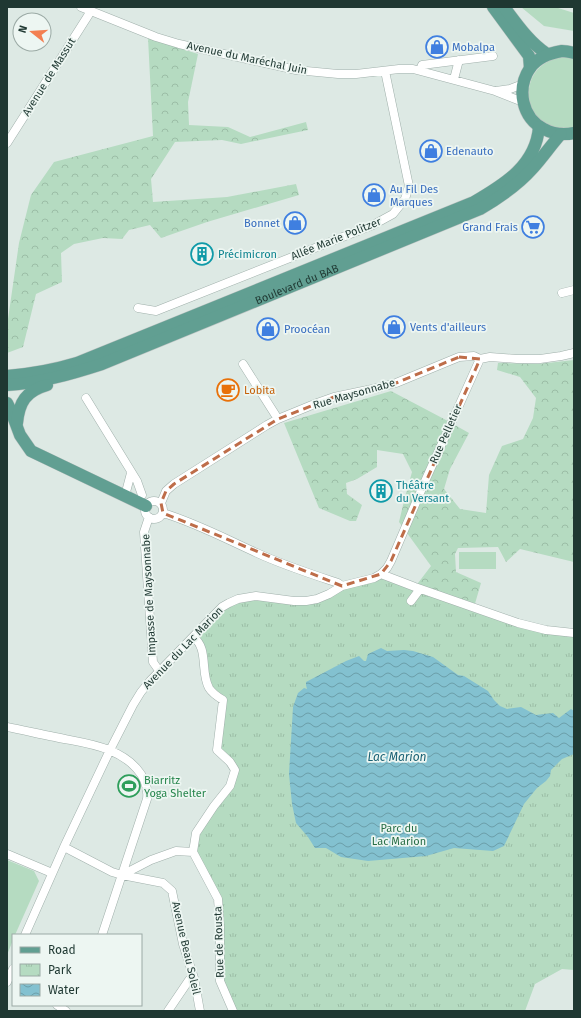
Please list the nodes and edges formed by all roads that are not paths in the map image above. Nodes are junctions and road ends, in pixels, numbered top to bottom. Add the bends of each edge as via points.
1 (81, 7) edge
2 (493, 7) edge
3 (504, 7) edge
4 (95, 10) edge
5 (574, 53) edge
6 (547, 54) junction
7 (493, 56) dead end
8 (459, 60) junction
9 (530, 68) junction
10 (420, 70) junction
11 (385, 71) junction
12 (454, 79) junction
13 (523, 84) junction
14 (495, 91) junction
15 (523, 102) junction
16 (539, 127) junction
17 (570, 134) edge
18 (7, 143) edge
19 (574, 290) edge
20 (562, 293) dead end
21 (138, 308) dead end
22 (574, 353) edge
23 (480, 359) junction
24 (102, 364) junction
25 (242, 364) dead end
26 (7, 376) edge
27 (7, 385) edge
28 (86, 398) dead end
29 (7, 403) edge
30 (278, 419) junction
31 (17, 424) junction
32 (131, 473) junction
33 (124, 494) junction
34 (149, 504) junction
35 (164, 513) junction
36 (381, 574) junction
37 (342, 586) junction
38 (420, 589) junction
39 (411, 601) dead end
40 (574, 632) edge
41 (194, 637) junction
42 (160, 672) junction
43 (7, 727) edge
44 (110, 750) junction
45 (64, 847) junction
46 (194, 852) junction
47 (7, 854) edge
48 (52, 873) junction
49 (122, 875) junction
50 (26, 934) edge
51 (102, 934) edge
52 (12, 972) edge
53 (194, 978) junction
54 (7, 982) edge
55 (168, 1011) edge
56 (200, 1011) edge
57 (233, 1011) edge

1 - 4 street, Avenue du Maréchal Juin
2 - 9 main road via 528,56
3 - 6 main road via 527,37
4 - 11 street, Avenue du Maréchal Juin via 179,44 296,70 338,74
4 - 18 street, Avenue de Massut
5 - 6 main road via 563,51
6 - 9 main road
7 - 8 street, Avenue du Maréchal Juin
8 - 10 street, Avenue du Maréchal Juin via 422,65
8 - 12 street
9 - 13 main road
10 - 11 street, Avenue du Maréchal Juin
10 - 12 street, Avenue du Maréchal Juin
11 - 21 street, Allée Marie Politzer via 409,186 405,199 393,214 373,225 156,311
12 - 14 street, Avenue du Maréchal Juin
13 - 14 street, Avenue du Maréchal Juin
13 - 15 main road
14 - 15 street, Avenue du Maréchal Juin
15 - 16 main road via 526,112
16 - 17 main road via 549,132
16 - 26 main road, Boulevard du BAB via 534,150 525,162 508,180 474,202 77,363 27,375
17 - 24 main road, Boulevard du BAB via 512,188 480,209
19 - 20 street
22 - 23 street, Rue Maysonnabe via 540,359
23 - 30 street, Rue Maysonnabe via 474,356 459,357 396,383 334,397
23 - 36 street, Rue Pelletier via 391,561
24 - 27 main road, Boulevard du BAB via 65,376
24 - 31 main road via 65,381 30,392 22,401
25 - 30 street
28 - 32 street
29 - 31 main road
30 - 34 street, Rue Maysonnabe via 174,484
31 - 33 main road via 20,435 31,451
32 - 33 street
32 - 34 street
33 - 34 main road
34 - 35 street via 164,507
34 - 35 street via 154,519
34 - 42 street, Impasse de Maysonnabe via 144,532 153,662
35 - 37 street via 193,523 258,554
36 - 37 street, Avenue du Lac Marion
36 - 38 street
37 - 41 street, Avenue du Lac Marion via 317,599 306,601 256,596 238,599 222,608
38 - 39 street
38 - 40 street via 518,623 546,630
41 - 42 street, Avenue du Lac Marion
41 - 46 street via 202,646 208,687 223,700 217,750 235,770 230,786 196,833
42 - 44 street, Avenue du Lac Marion via 141,692
43 - 44 street
44 - 45 street, Avenue du Lac Marion
44 - 49 street via 142,774 148,791
45 - 48 street, Avenue du Lac Marion
45 - 49 street, Avenue Beau Soleil
46 - 49 street via 176,851
46 - 57 street, Rue de Rousta via 218,899 220,981
47 - 48 street
48 - 50 street, Avenue du Lac Marion
49 - 51 street
49 - 53 street, Avenue Beau Soleil via 163,883 172,891 183,944
52 - 54 street
53 - 55 street via 189,980
53 - 56 street, Avenue Beau Soleil

